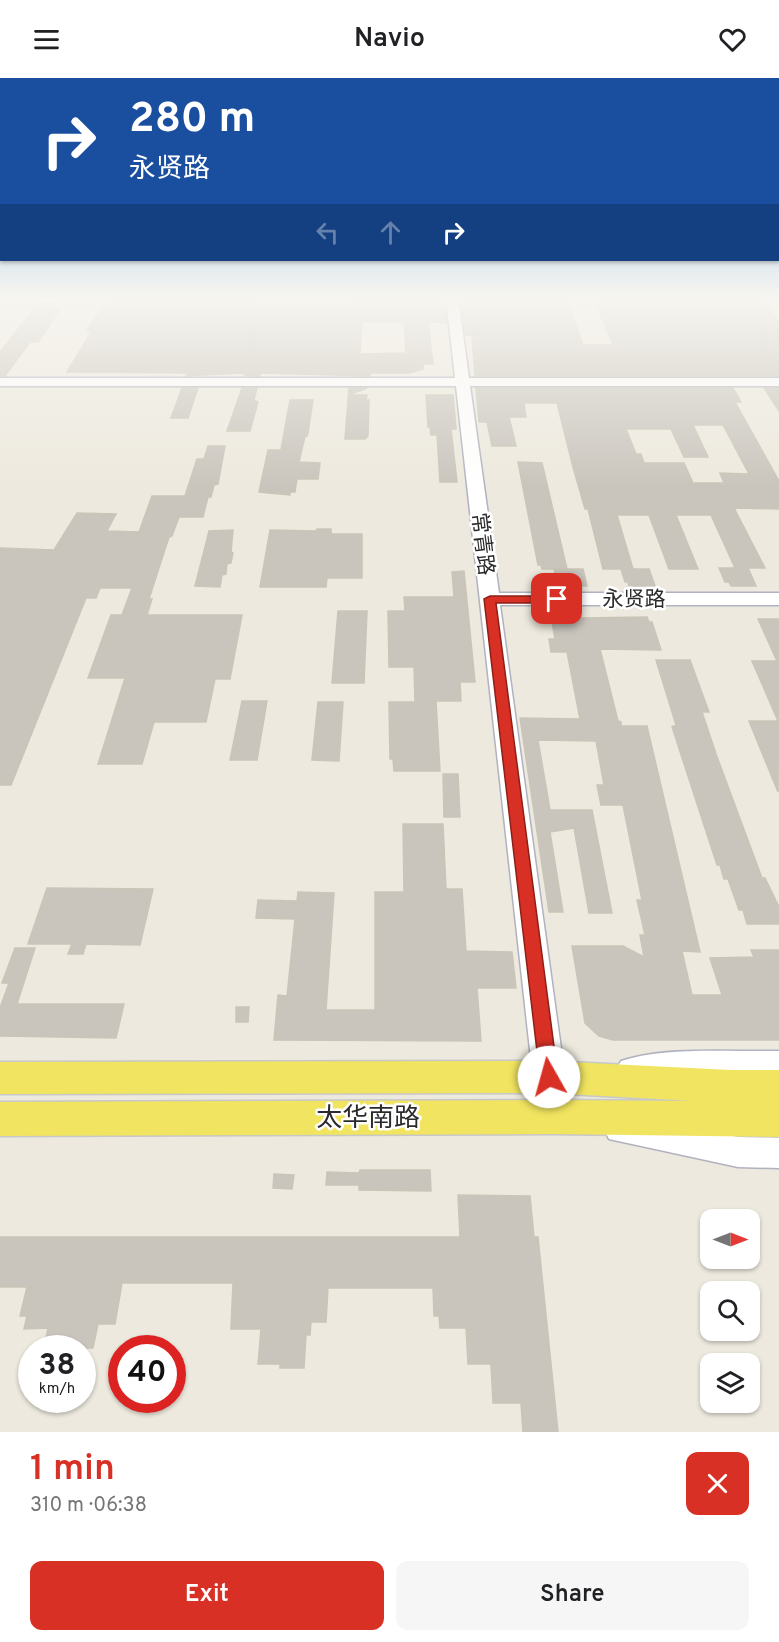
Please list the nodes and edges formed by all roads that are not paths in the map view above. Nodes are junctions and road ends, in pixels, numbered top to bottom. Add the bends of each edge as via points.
1 (460, 360) edge
2 (0, 382) edge
3 (779, 382) edge
4 (463, 385) junction
5 (0, 387) edge
6 (779, 388) edge
7 (490, 599) junction
8 (779, 599) edge
9 (779, 1064) edge
10 (0, 1078) edge
11 (779, 1087) edge
12 (551, 1097) junction
13 (733, 1103) junction
14 (0, 1119) edge
15 (779, 1120) edge
16 (779, 1153) edge

1 - 4 street, 常青路
2 - 4 street
3 - 4 street
4 - 5 street
4 - 6 street
4 - 7 street, 常青路
7 - 8 street, 永贤路
7 - 12 street, 常青路
9 - 12 street via 670,1066
10 - 12 main road, 太华南路
11 - 13 main road
12 - 13 main road, 太华南路
12 - 14 main road, 太华南路
12 - 16 street via 738,1152
13 - 15 main road

